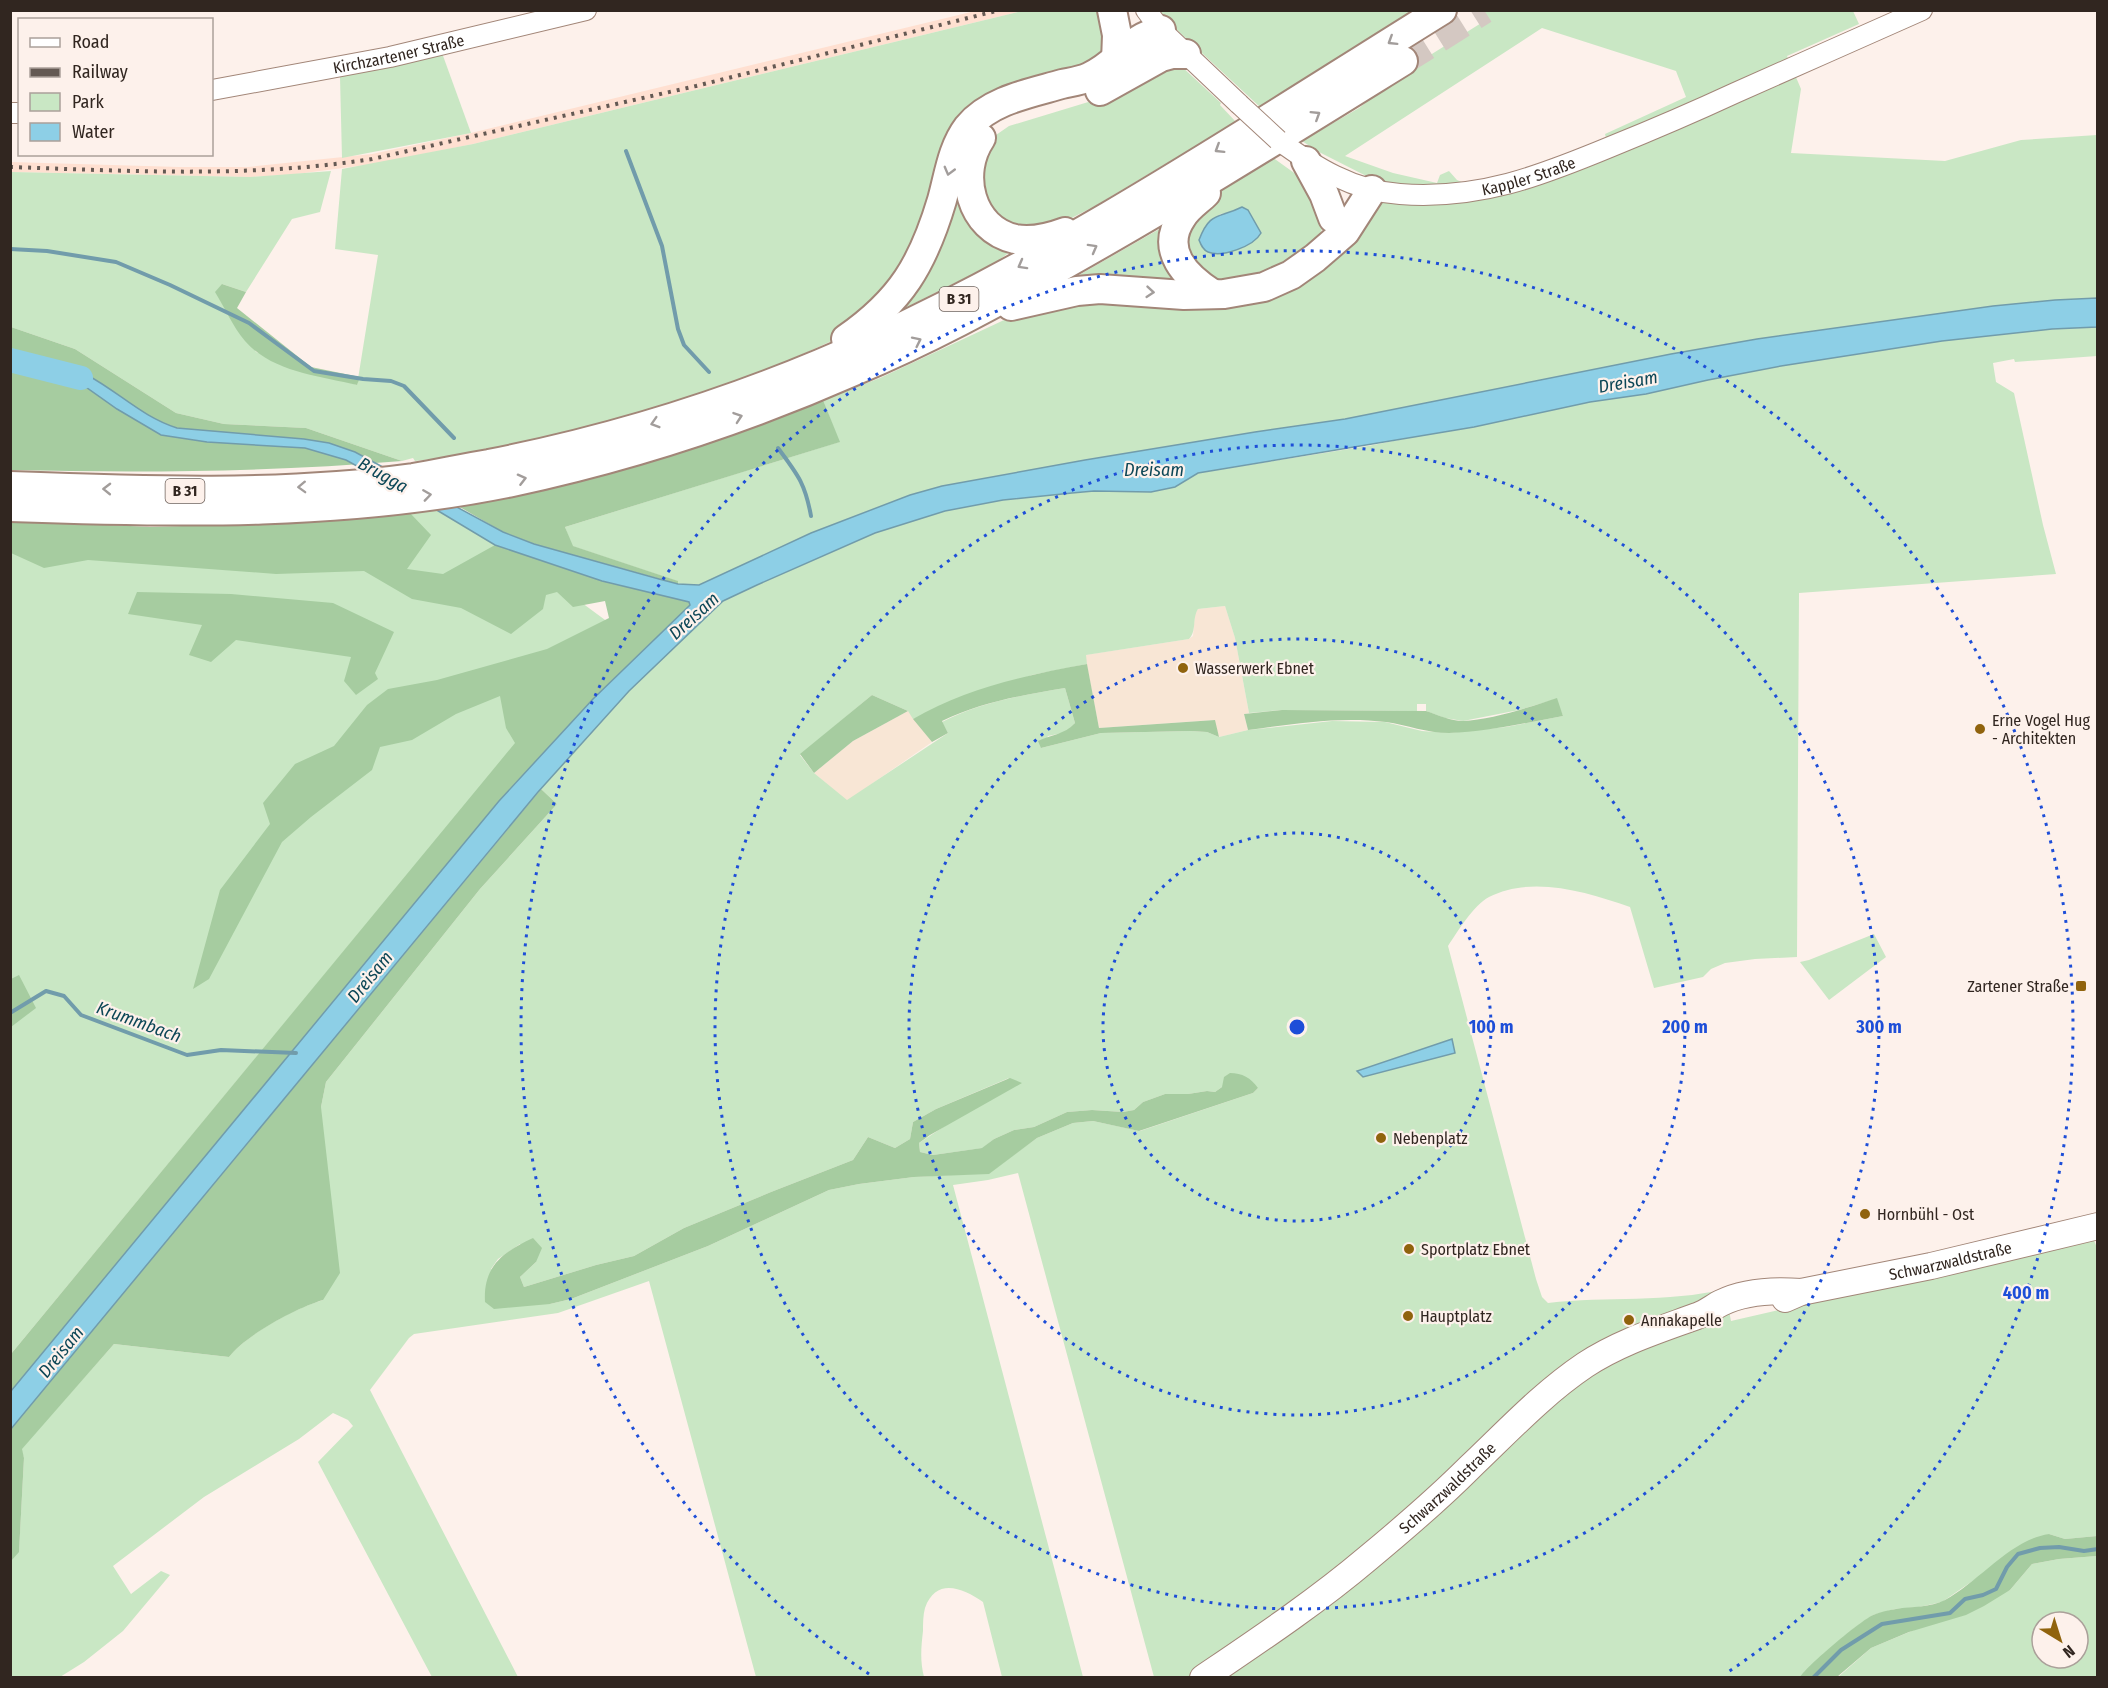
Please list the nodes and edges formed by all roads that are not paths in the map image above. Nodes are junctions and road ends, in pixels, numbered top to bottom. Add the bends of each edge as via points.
1 (586, 10) edge
2 (1112, 10) edge
3 (1125, 10) edge
4 (1442, 10) edge
5 (1922, 10) edge
6 (1153, 20) edge
7 (1186, 54) junction
8 (1403, 61) tunnel mouth
9 (1125, 66) junction
10 (213, 90) edge
11 (1248, 158) junction
12 (1306, 161) junction
13 (1364, 188) junction
14 (1109, 215) junction
15 (1333, 218) junction
16 (1322, 252) junction
17 (1213, 294) junction
18 (968, 317) junction
19 (803, 370) junction
20 (10, 486) edge
21 (10, 507) edge
22 (2097, 1226) edge
23 (1203, 1677) edge

1 - 10 street, Kirchzartener Straße via 390,57
2 - 9 highway
3 - 6 street, Kappler Straße
4 -> 14 highway, B 31
5 - 13 street, Kappler Straße via 1538,176 1480,191 1429,195
6 - 7 street, Kappler Straße
6 - 9 highway
7 - 9 highway
7 - 12 street, Kappler Straße, bridge
11 -> 8 highway, B 31
9 - 14 highway via 1110,87 1004,120 977,144 969,168 968,182 981,217 1003,235 1035,240
9 -> 19 highway via 999,104 976,118 956,148 930,238 903,287 870,322
11 - 17 highway, B 31 via 1188,209 1175,232 1174,250 1182,267 1195,283
18 -> 11 highway, B 31
12 - 13 street, Kappler Straße
12 - 15 highway
13 - 15 highway via 1345,196
13 - 16 highway via 1345,232
14 -> 19 highway, B 31 via 954,301
15 - 16 highway
16 - 17 highway via 1271,284 1250,291
18 -> 17 highway via 1077,291
21 -> 18 highway, B 31 via 196,512 302,508 390,501 512,482 631,452 743,415 858,370
19 -> 20 highway, B 31 via 631,430 543,453 438,473 317,487 197,491
22 - 23 main road, Schwarzwaldstraße via 1801,1292 1753,1294 1723,1302 1607,1353 1562,1382 1521,1417 1447,1490 1367,1559

